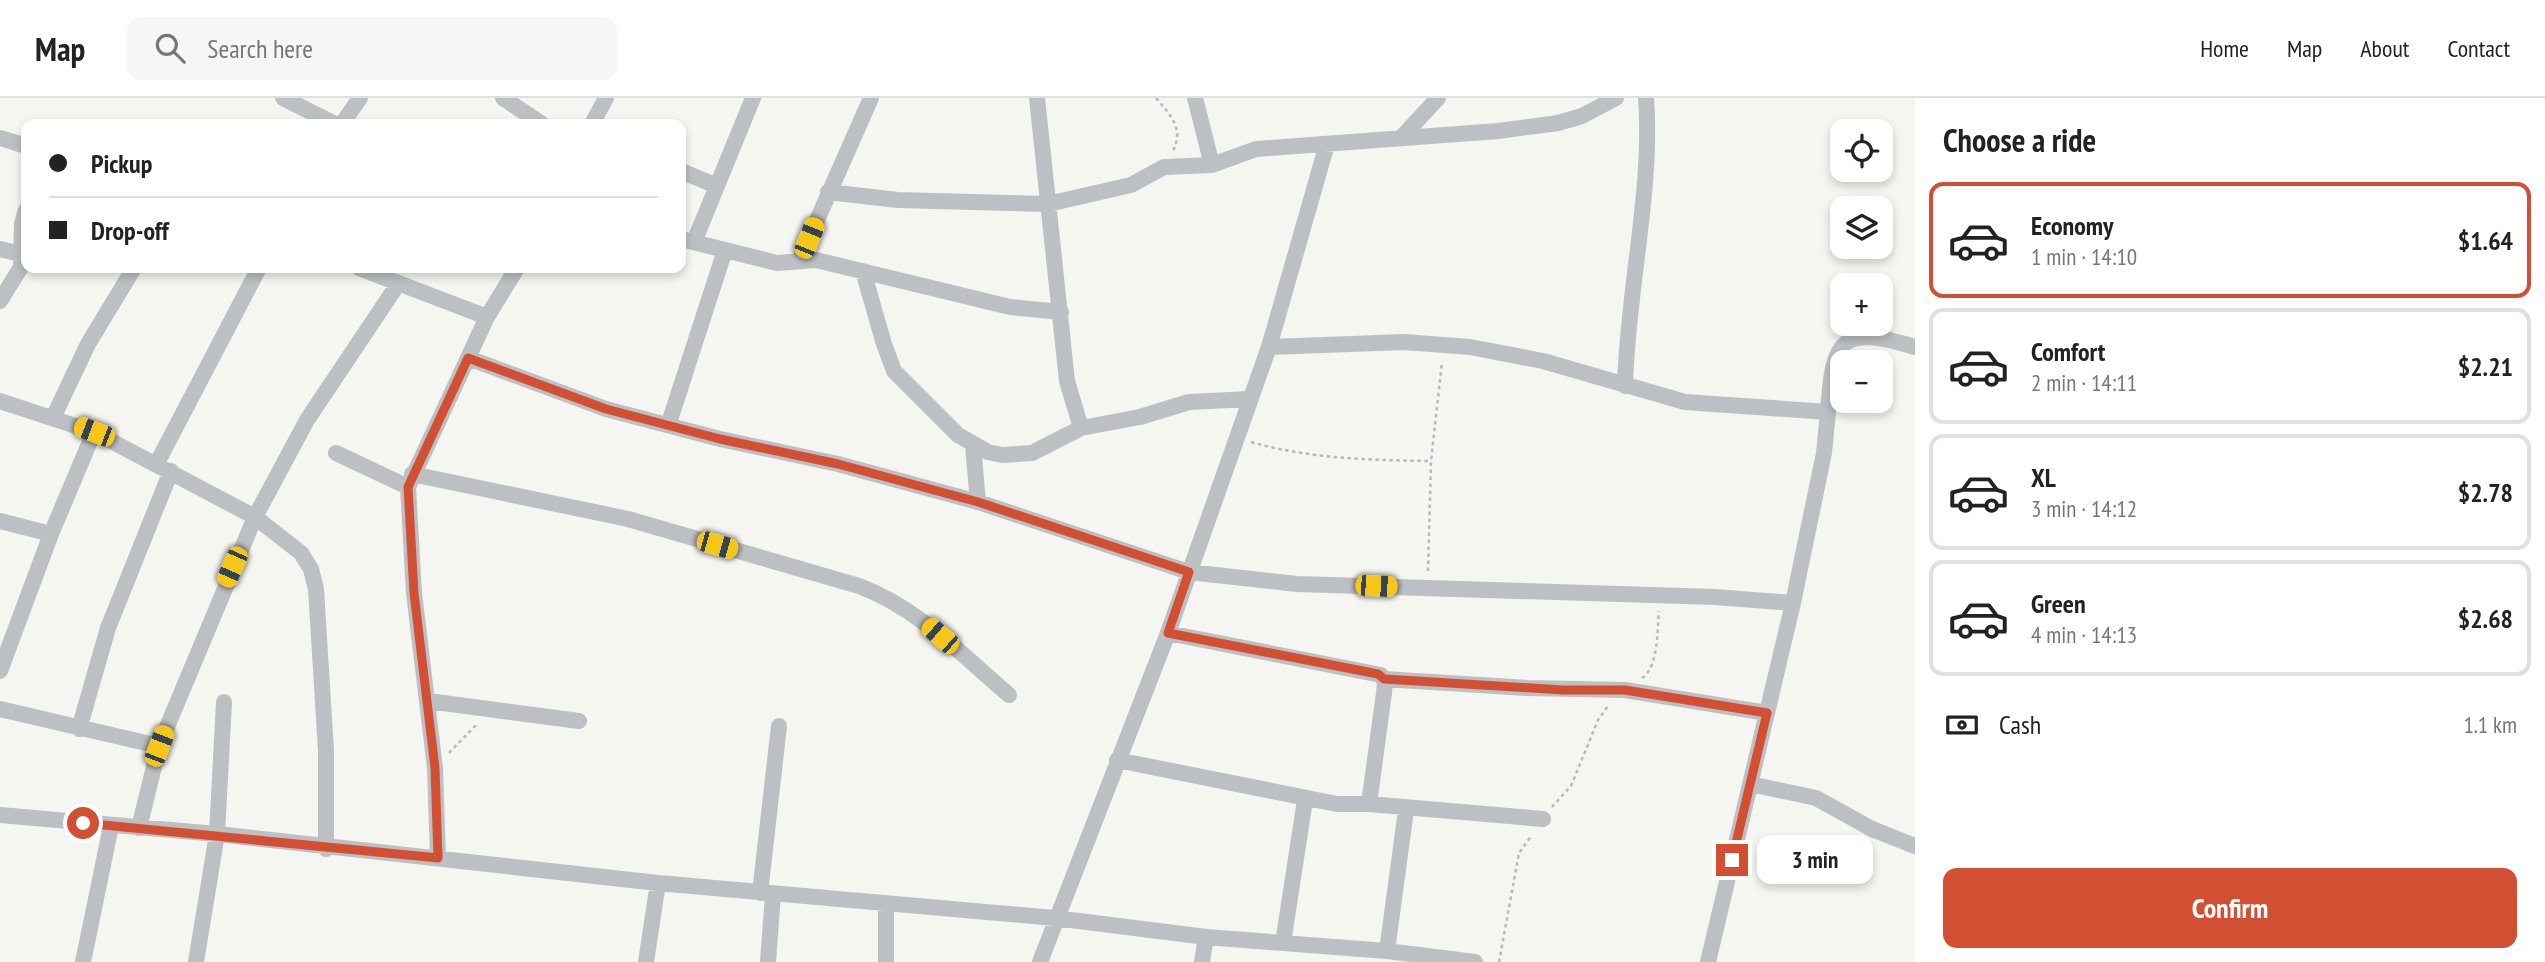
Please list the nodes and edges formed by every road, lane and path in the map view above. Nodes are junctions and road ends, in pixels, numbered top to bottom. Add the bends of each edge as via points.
1 (283, 98) edge
2 (360, 98) edge
3 (503, 98) edge
4 (606, 98) edge
5 (753, 98) edge
6 (871, 98) edge
7 (1037, 98) edge
8 (1156, 98) edge
9 (1195, 98) edge
10 (1438, 98) edge
11 (1616, 98) edge
12 (1646, 98) edge
13 (325, 119) edge
14 (345, 119) edge
15 (534, 119) edge
16 (595, 119) edge
17 (0, 138) edge
18 (1401, 138) junction
19 (21, 144) edge
20 (1327, 144) junction
21 (1212, 165) junction
22 (1164, 167) junction
23 (686, 173) edge
24 (718, 186) junction
25 (828, 192) junction
26 (1048, 204) junction
27 (687, 240) edge
28 (0, 249) edge
29 (725, 250) junction
30 (21, 254) edge
31 (799, 261) junction
32 (21, 264) edge
33 (863, 271) junction
34 (131, 273) edge
35 (257, 273) edge
36 (371, 273) edge
37 (514, 273) edge
38 (398, 284) junction
39 (0, 301) edge
40 (1061, 312) junction
41 (487, 317) junction
42 (1444, 344) junction
43 (1269, 347) junction
44 (1915, 347) edge
45 (468, 358) junction
46 (1625, 386) junction
47 (1250, 399) junction
48 (0, 401) edge
49 (1828, 412) junction
50 (53, 418) junction
51 (668, 423) junction
52 (1081, 428) junction
53 (94, 432) junction
54 (1236, 437) junction
55 (973, 446) junction
56 (336, 453) dead end
57 (1431, 461) junction
58 (164, 467) junction
59 (410, 481) junction
60 (978, 502) junction
61 (255, 517) junction
62 (0, 521) edge
63 (51, 534) junction
64 (1189, 572) junction
65 (1428, 588) junction
66 (1660, 596) junction
67 (1793, 603) junction
68 (6, 632) edge
69 (1168, 633) junction
70 (0, 671) edge
71 (1384, 679) junction
72 (1625, 690) junction
73 (1009, 695) dead end
74 (428, 701) junction
75 (224, 702) dead end
76 (492, 708) junction
77 (0, 709) edge
78 (1767, 713) junction
79 (579, 721) dead end
80 (779, 726) dead end
81 (79, 729) junction
82 (159, 746) junction
83 (1117, 760) junction
84 (435, 768) junction
85 (1750, 784) junction
86 (1305, 800) junction
87 (1369, 804) junction
88 (1406, 810) junction
89 (0, 815) edge
90 (1543, 819) junction
91 (111, 826) junction
92 (139, 828) junction
93 (217, 834) junction
94 (1915, 846) edge
95 (326, 849) junction
96 (438, 858) junction
97 (658, 883) junction
98 (767, 894) junction
99 (886, 905) junction
100 (1055, 918) junction
101 (1206, 937) junction
102 (1283, 943) junction
103 (1387, 951) junction
104 (83, 962) edge
105 (196, 962) edge
106 (646, 962) edge
107 (768, 962) edge
108 (886, 962) edge
109 (1040, 962) edge
110 (1202, 962) edge
111 (1475, 962) edge
112 (1499, 962) edge
113 (1708, 962) edge

1 - 13 street
2 - 14 street
3 - 15 street
4 - 16 street
5 - 24 street
6 - 25 street
7 - 26 street
8 - 22 path via 1178,129 1176,146
9 - 21 street
10 - 18 street
11 - 18 street via 1582,117 1558,123
12 - 46 street via 1646,165
17 - 19 street
18 - 20 street
20 - 21 street via 1256,149
20 - 43 street
21 - 22 street
22 - 26 street via 1130,185
23 - 24 street
24 - 27 street
25 - 26 street via 909,201
25 - 31 street
26 - 40 street
27 - 29 street
28 - 30 street
29 - 31 street via 777,263
29 - 51 street
31 - 33 street
32 - 39 street
33 - 40 street via 1010,307
33 - 55 street via 894,371
34 - 50 street via 88,344
35 - 58 street
36 - 38 street
37 - 41 street
38 - 41 street
38 - 61 street via 307,420
40 - 52 street via 1067,381
41 - 45 street
42 - 43 street
42 - 46 street via 1543,361
42 - 57 path
43 - 47 street
44 - 49 street via 1868,334 1853,337 1843,345 1830,383
45 - 51 street via 606,409
45 - 59 street
46 - 49 street via 1698,404
47 - 52 street via 1189,402
47 - 54 street
48 - 50 street
49 - 67 street via 1826,444
50 - 53 street
51 - 60 street
52 - 55 street via 1016,456
53 - 58 street
53 - 63 street
54 - 57 path via 1300,455
54 - 64 street
55 - 60 street
56 - 59 street
57 - 65 path
58 - 61 street
58 - 81 street via 108,628
59 - 73 street via 628,519 859,586 923,621
59 - 74 street via 414,593
60 - 64 street
61 - 82 street
61 - 95 street via 301,553 316,589 326,751
62 - 63 street
63 - 68 street
64 - 65 street via 1297,584
64 - 69 street
65 - 66 street
66 - 67 street
66 - 72 path via 1656,645 1648,673
67 - 78 street
68 - 70 street
69 - 71 street via 1378,674
69 - 83 street
71 - 72 street
71 - 87 street
72 - 78 street
72 - 90 path via 1598,720 1571,786
74 - 76 street
74 - 84 street
75 - 93 street
76 - 79 street
76 - 84 path
77 - 81 street
78 - 85 street
80 - 98 street
81 - 82 street
82 - 92 street
83 - 86 street
83 - 100 street
84 - 96 street
85 - 94 street via 1816,798
85 - 113 street
86 - 87 street
86 - 102 street
87 - 88 street
88 - 90 street
88 - 103 street
89 - 91 street
90 - 112 path via 1519,853
91 - 92 street
91 - 104 street
92 - 93 street
93 - 95 street
93 - 105 street
95 - 96 street
96 - 97 street
97 - 98 street
97 - 106 street
98 - 99 street
98 - 107 street
99 - 100 street
99 - 108 street
100 - 101 street
100 - 109 street
101 - 102 street
101 - 110 street
102 - 103 street
103 - 111 street

